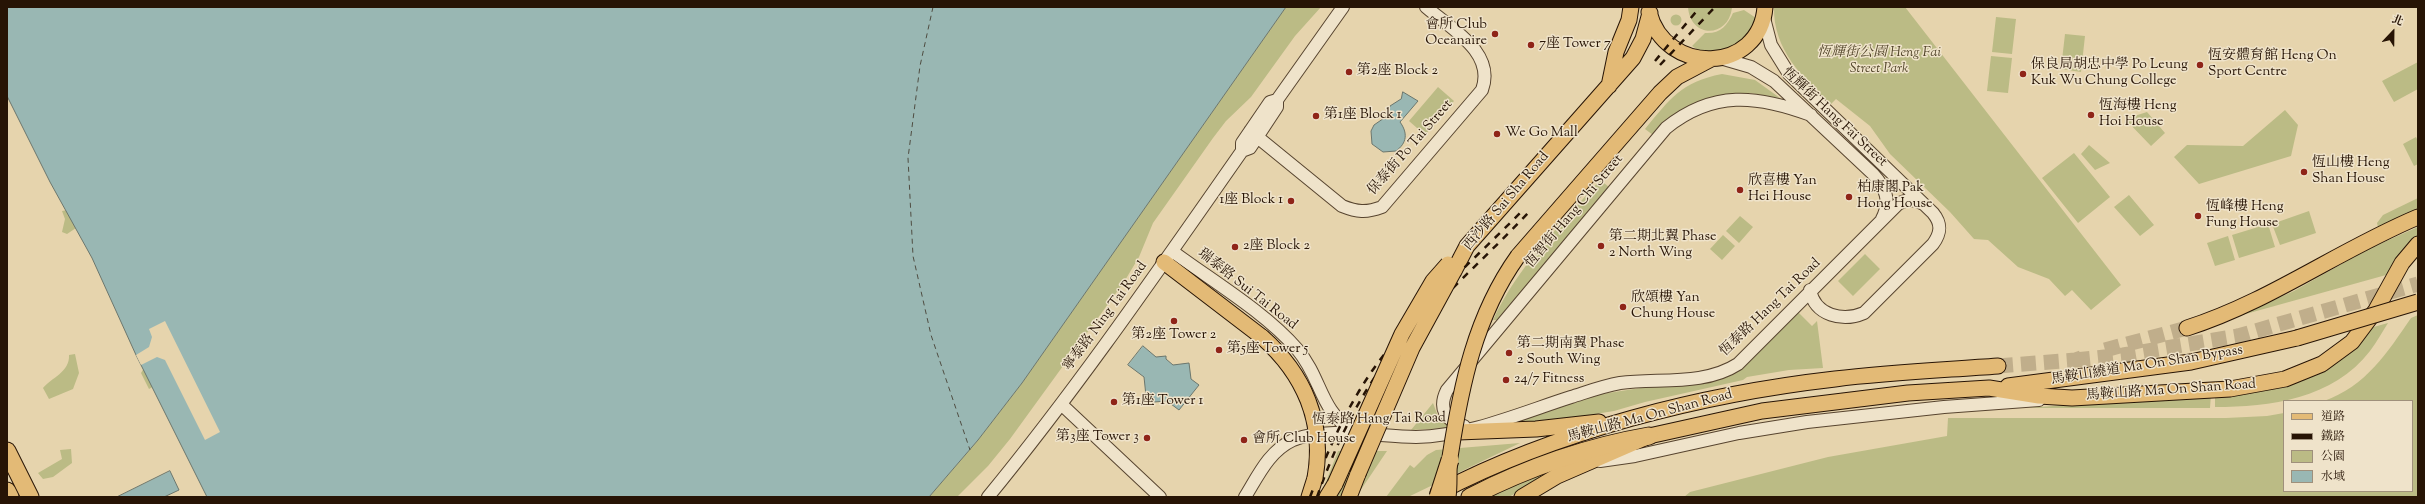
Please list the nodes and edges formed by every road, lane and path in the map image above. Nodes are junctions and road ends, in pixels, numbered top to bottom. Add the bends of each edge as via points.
1 (1343, 7) edge
2 (1426, 7) edge
3 (1631, 7) edge
4 (1649, 10) edge
5 (1765, 12) edge
6 (1715, 59) junction
7 (1608, 87) junction
8 (1811, 116) junction
9 (1254, 134) junction
10 (1925, 206) junction
11 (2418, 217) edge
12 (1881, 222) junction
13 (2418, 244) edge
14 (1168, 256) junction
15 (1451, 267) junction
16 (1810, 290) junction
17 (2418, 302) edge
18 (2187, 328) tunnel mouth
19 (1998, 366) tunnel mouth
20 (1989, 388) junction
21 (2053, 398) junction
22 (1061, 404) junction
23 (1637, 418) junction
24 (1473, 428) junction
25 (1458, 432) junction
26 (1354, 433) junction
27 (1649, 436) junction
28 (7, 451) edge
29 (1450, 460) junction
30 (1574, 469) junction
31 (7, 491) edge
32 (10, 497) edge
33 (30, 497) edge
34 (988, 497) edge
35 (1160, 497) edge
36 (1245, 497) edge
37 (1309, 497) edge
38 (1327, 497) edge
39 (1349, 497) edge
40 (1431, 497) edge
41 (1438, 497) edge
42 (1448, 497) edge
43 (1470, 497) edge
44 (1522, 497) edge

1 - 9 street, 寧泰路 Ning Tai Road via 1277,100 1277,107
2 - 9 street, 保泰街 Po Tai Street via 1475,49 1486,73 1485,82 1482,90 1382,207 1368,212 1342,206
3 - 7 main road
4 - 6 main road via 1659,34 1673,48 1691,57
4 - 7 main road, 西沙路 Sai Sha Road via 1646,30 1634,58
5 - 6 main road via 1758,31 1748,44 1738,51
5 - 10 street, 恆輝街 Hang Fai Street via 1771,46 1789,74
6 - 8 street, 恆輝街 Hang Fai Street via 1762,73
6 - 29 main road, bridge via 1677,78 1660,93 1518,256 1496,290 1474,340
7 - 15 main road, 西沙路 Sai Sha Road
8 - 12 street, 恆輝街 Hang Fai Street via 1880,181 1888,199
8 - 24 street, 恆智街 Hang Chi Street via 1763,100 1729,100 1694,110 1666,128 1447,390 1442,402 1446,416 1453,422
9 - 14 street, 寧泰路 Ning Tai Road via 1250,148 1242,151
10 - 12 street via 1913,200 1902,202
10 - 16 street, 恆輝街 Hang Fai Street via 1936,217 1940,229 1939,236 1898,282 1864,313 1849,318 1830,314 1814,302
11 - 18 main road via 2359,245 2247,305
12 - 16 street, 恆泰路 Hang Tai Road
13 - 21 main road, 馬鞍山路 Ma On Shan Road via 2402,263 2376,310 2352,342 2333,357 2309,370 2247,387
14 - 22 street, 寧泰路 Ning Tai Road
14 - 26 street, 瑞泰路 Sui Tai Road via 1268,322 1288,340 1312,372 1330,412
14 - 37 main road, bridge via 1262,337 1287,362 1299,380 1309,400 1317,432 1318,457
15 - 38 main road, bridge via 1433,281 1402,334
15 - 39 main road, bridge via 1406,359
16 - 24 street, 恆泰路 Hang Tai Road via 1738,364 1729,370 1691,379 1618,384
17 - 20 main road, 馬鞍山繞道 Ma On Shan Bypass, bridge via 2297,338 2191,362
19 - 23 main road, 馬鞍山路 Ma On Shan Road via 1888,373 1783,386 1724,396
20 - 21 main road, 馬鞍山路 Ma On Shan Road
20 - 27 main road, 馬鞍山路 Ma On Shan Road via 1908,393 1828,402 1736,416
21 - 30 street, 馬鞍山路 Ma On Shan Road via 1807,422 1739,433 1601,461
22 - 34 street, 寧泰路 Ning Tai Road
22 - 35 street
23 - 25 main road via 1536,429
23 - 40 main road, 馬鞍山路 Ma On Shan Road via 1508,460
24 - 25 street, 恆泰路 Hang Tai Road
25 - 26 street, 恆泰路 Hang Tai Road via 1416,437
26 - 36 street, 恆泰路 Hang Tai Road via 1305,436 1285,444 1271,455
27 - 30 main road, 馬鞍山路 Ma On Shan Road
27 - 43 highway, 馬鞍山路 Ma On Shan Road via 1596,446 1568,455
28 - 33 highway
29 - 41 highway, bridge
29 - 42 main road, bridge
30 - 44 main road, 馬鞍山路 Ma On Shan Road
31 - 32 highway

